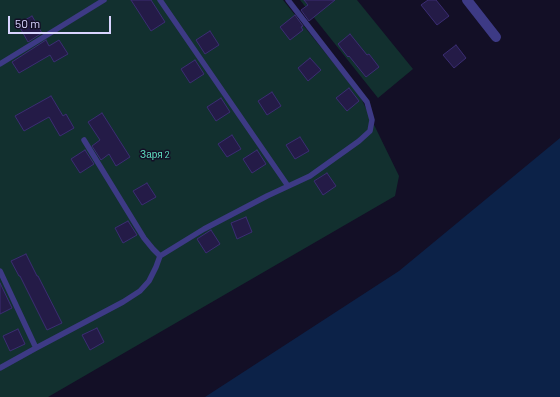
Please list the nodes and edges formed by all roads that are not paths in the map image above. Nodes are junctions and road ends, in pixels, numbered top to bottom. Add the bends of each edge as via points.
1 (104, 0) edge
2 (160, 0) edge
3 (288, 0) edge
4 (466, 0) edge
5 (496, 37) dead end
6 (0, 64) edge
7 (84, 140) dead end
8 (288, 186) junction
9 (160, 256) junction
10 (0, 271) edge
11 (36, 348) junction
12 (0, 368) edge

1 - 6 lane
2 - 8 lane
3 - 8 lane via 367,102 372,120 370,131 359,141 310,176
4 - 5 street
7 - 9 lane via 144,238
8 - 9 lane via 204,228
9 - 11 lane via 149,281 140,291
10 - 11 lane
11 - 12 lane

